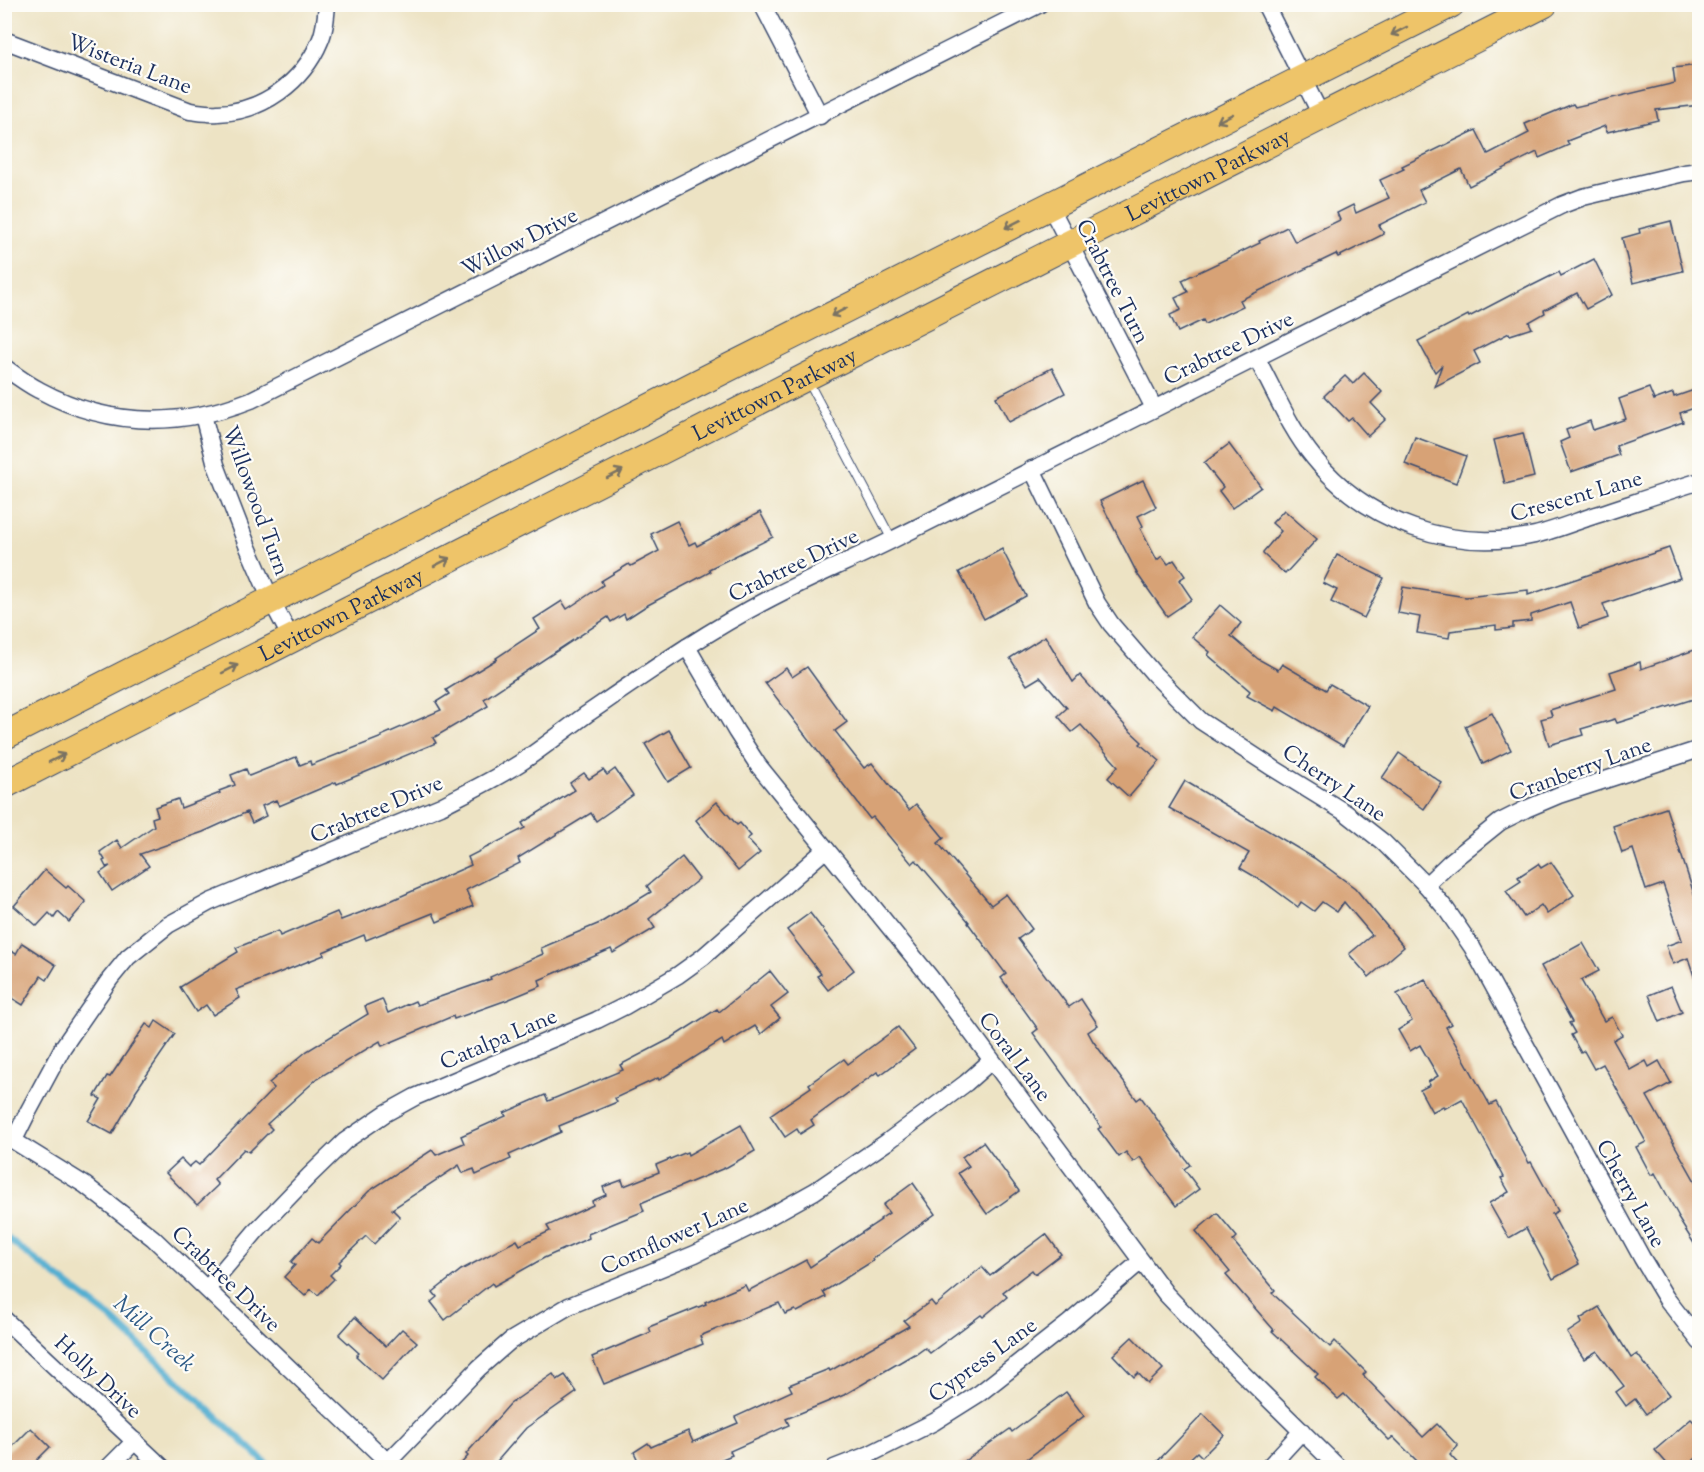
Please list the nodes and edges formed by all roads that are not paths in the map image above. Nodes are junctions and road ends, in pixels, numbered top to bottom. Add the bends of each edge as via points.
1 (327, 4) edge
2 (762, 4) edge
3 (1040, 4) edge
4 (1265, 4) edge
5 (1451, 4) edge
6 (1544, 4) edge
7 (4, 40) edge
8 (1303, 79) junction
9 (820, 116) junction
10 (1322, 117) junction
11 (1700, 171) edge
12 (1050, 206) junction
13 (1069, 244) junction
14 (1257, 359) junction
15 (4, 367) edge
16 (806, 377) junction
17 (1154, 408) junction
18 (203, 416) junction
19 (1032, 469) junction
20 (1700, 481) edge
21 (892, 540) junction
22 (271, 600) junction
23 (291, 638) junction
24 (687, 647) junction
25 (4, 736) edge
26 (1700, 749) edge
27 (4, 784) edge
28 (826, 849) junction
29 (1426, 885) junction
30 (992, 1061) junction
31 (9, 1138) edge
32 (1141, 1261) junction
33 (207, 1289) junction
34 (4, 1319) edge
35 (1700, 1342) edge
36 (1302, 1431) junction
37 (135, 1441) junction
38 (391, 1465) edge
39 (108, 1467) edge
40 (163, 1467) edge
41 (834, 1467) edge
42 (1268, 1467) edge
43 (1339, 1467) edge

1 - 7 street, Wisteria Lane via 320,42 296,78 260,104 234,112 190,111
2 - 9 street
3 - 9 street, Willow Drive
4 - 8 street
5 -> 8 main road, Levittown Parkway
6 - 10 main road, Levittown Parkway
8 - 10 street
8 -> 12 main road, Levittown Parkway
9 - 18 street, Willow Drive via 251,400
10 - 13 main road, Levittown Parkway
11 - 14 street, Crabtree Drive via 1562,205
12 - 13 street, Crabtree Turn
12 -> 22 main road, Levittown Parkway
13 - 16 main road, Levittown Parkway
13 - 17 street, Crabtree Turn
14 - 17 street, Crabtree Drive
14 - 20 street, Crescent Lane via 1296,432 1332,479 1367,506 1419,531 1462,540 1535,535
15 - 18 street, Willow Drive via 37,390 73,406 111,416 176,420
16 - 21 lane
23 -> 16 main road, Levittown Parkway
17 - 19 street, Crabtree Drive
18 - 22 street, Willowood Turn via 216,465
19 - 21 street, Crabtree Drive
19 - 29 street, Cherry Lane via 1097,603 1154,674 1201,721 1346,813 1383,842
21 - 24 street, Crabtree Drive via 771,598
22 - 23 street, Willowood Turn
22 - 25 main road, Levittown Parkway
27 -> 23 main road, Levittown Parkway
24 - 28 street, Coral Lane via 758,765
24 - 31 street, Crabtree Drive via 521,762 476,788 210,902 168,925 128,957 110,979 63,1047 28,1112
26 - 29 street, Cranberry Lane via 1559,795 1500,822
28 - 30 street, Coral Lane
28 - 33 street, Catalpa Lane via 678,975 597,1020 415,1097 345,1141 256,1231
29 - 35 street, Cherry Lane via 1472,947 1642,1257 1666,1298
30 - 32 street, Coral Lane
30 - 38 street, Cornflower Lane via 887,1142 815,1191 695,1254 563,1309 510,1341 478,1368
31 - 33 street, Crabtree Drive via 85,1185 127,1217
32 - 36 street, Coral Lane via 1215,1345
32 - 41 street, Cypress Lane via 980,1393 934,1422
33 - 38 street, Crabtree Drive
34 - 37 street, Holly Drive
36 - 42 street
36 - 43 street, Coral Lane
37 - 39 street
37 - 40 street, Holly Drive

